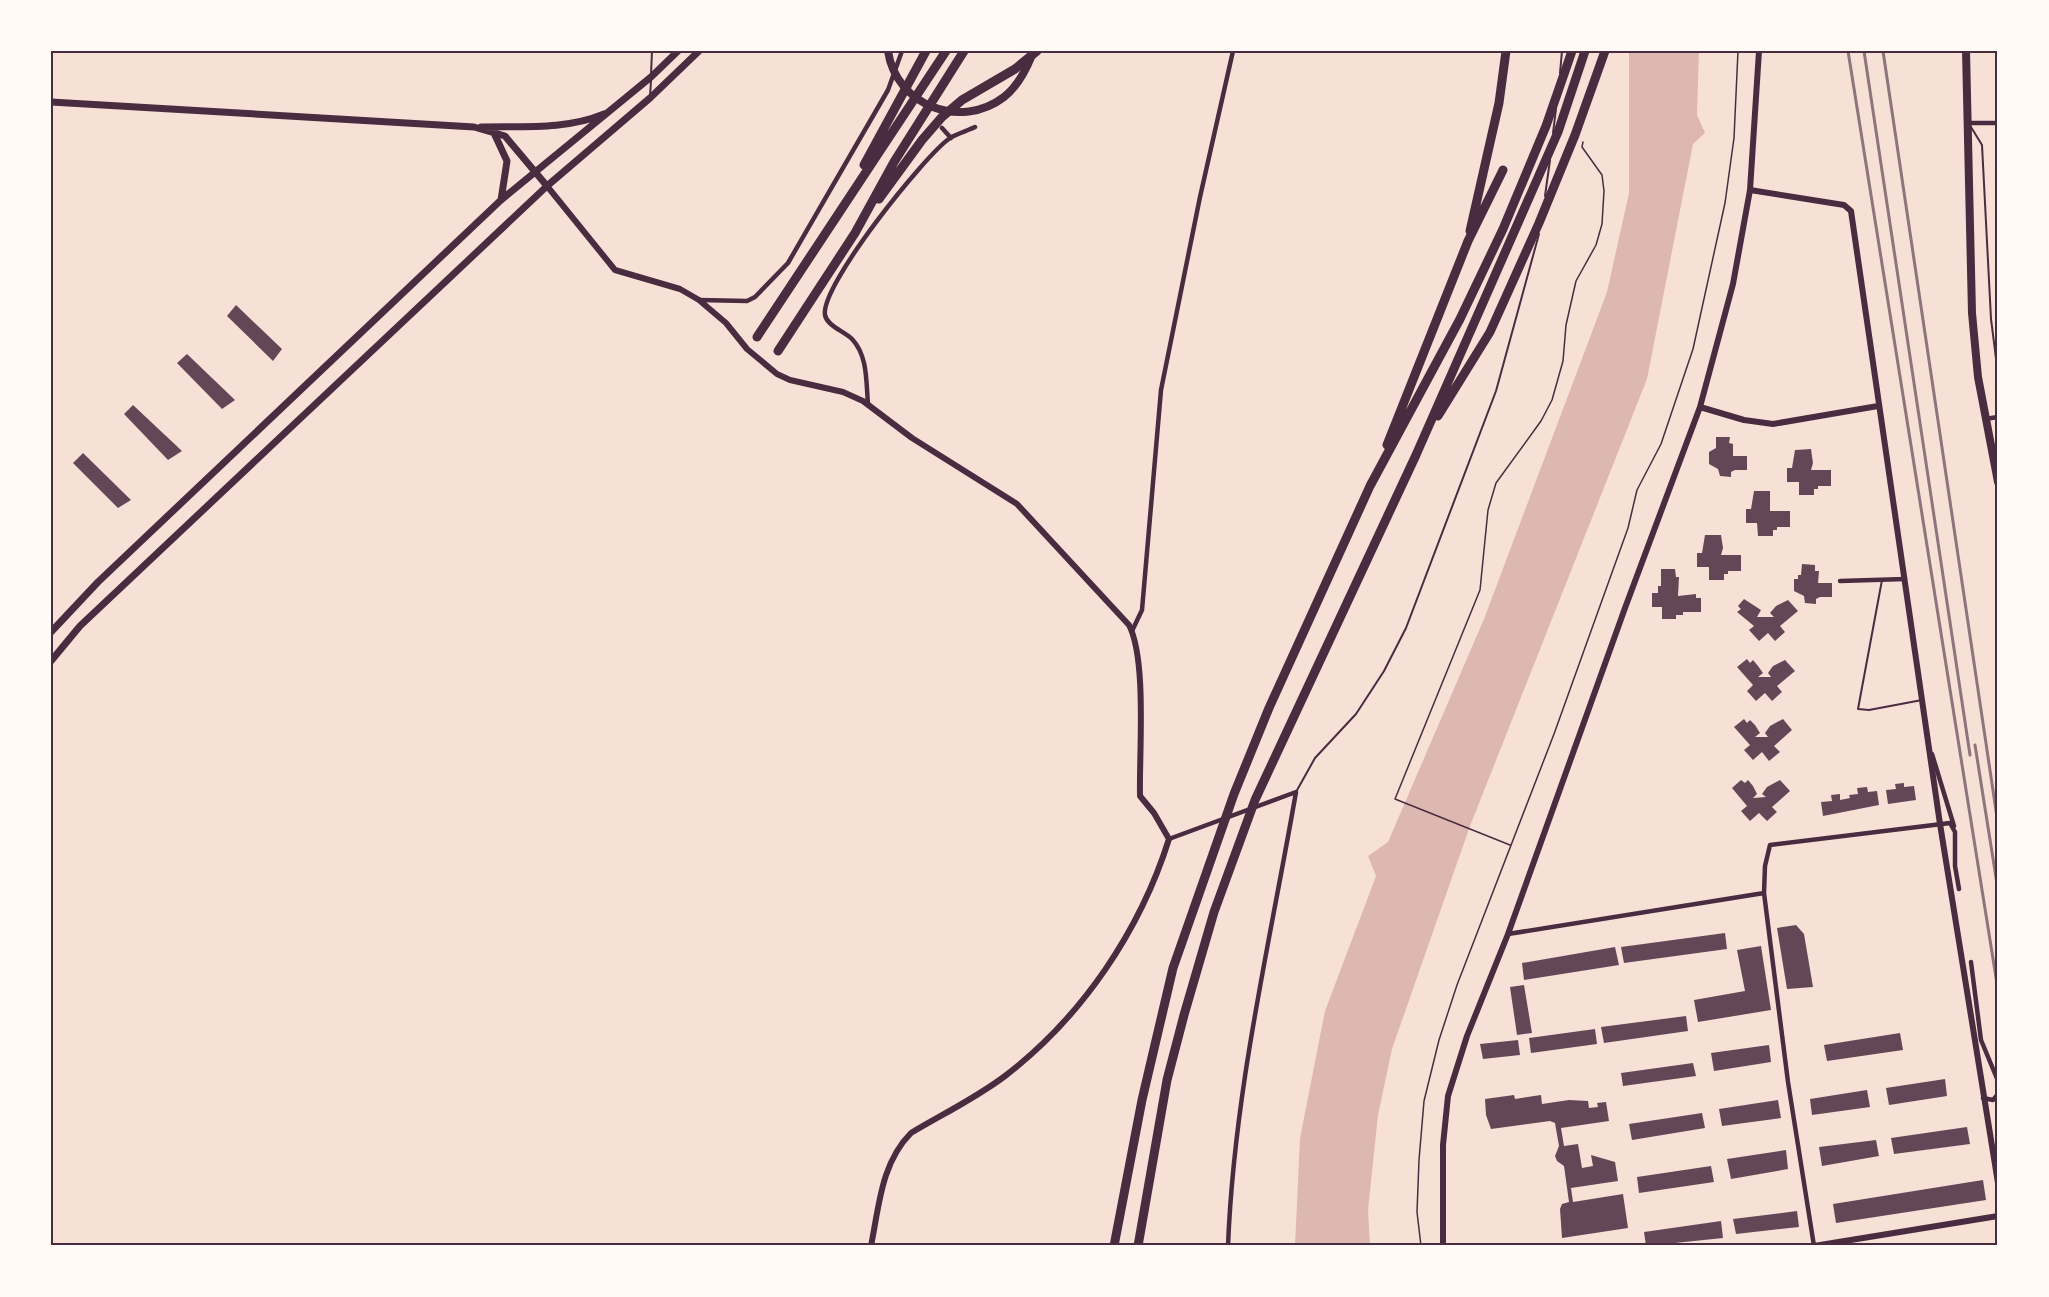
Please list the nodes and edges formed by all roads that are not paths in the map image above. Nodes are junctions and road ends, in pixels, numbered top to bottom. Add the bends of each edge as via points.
1 (652, 51) edge
2 (678, 51) edge
3 (699, 51) edge
4 (888, 51) edge
5 (902, 51) edge
6 (926, 51) edge
7 (946, 51) edge
8 (963, 51) edge
9 (1035, 51) edge
10 (1233, 51) edge
11 (1506, 51) edge
12 (1562, 51) edge
13 (1572, 51) edge
14 (1585, 51) edge
15 (1605, 51) edge
16 (1759, 51) edge
17 (1966, 51) edge
18 (651, 77) junction
19 (888, 90) junction
20 (894, 96) dead end
21 (650, 98) junction
22 (51, 102) edge
23 (611, 110) junction
24 (1967, 123) junction
25 (1998, 123) edge
26 (474, 127) junction
27 (975, 127) dead end
28 (942, 128) dead end
29 (494, 132) junction
30 (951, 138) junction
31 (1503, 170) dead end
32 (535, 172) junction
33 (547, 186) junction
34 (1750, 190) junction
35 (501, 200) junction
36 (836, 219) junction
37 (855, 233) junction
38 (1468, 241) junction
39 (699, 300) junction
40 (757, 337) dead end
41 (778, 351) dead end
42 (1998, 374) edge
43 (868, 404) junction
44 (1878, 406) junction
45 (1700, 407) junction
46 (1998, 417) edge
47 (1985, 419) junction
48 (1416, 455) junction
49 (1998, 482) edge
50 (1370, 486) junction
51 (1905, 579) junction
52 (1882, 580) junction
53 (1840, 581) dead end
54 (1132, 631) junction
55 (51, 632) edge
56 (51, 661) edge
57 (1922, 700) junction
58 (1929, 743) junction
59 (1296, 792) junction
60 (1940, 824) junction
61 (1954, 826) junction
62 (1169, 839) junction
63 (1959, 889) dead end
64 (1764, 893) junction
65 (1508, 934) junction
66 (1971, 962) dead end
67 (1998, 1083) edge
68 (1998, 1094) edge
69 (1983, 1098) junction
70 (1998, 1181) edge
71 (1998, 1216) edge
72 (871, 1246) edge
73 (1114, 1246) edge
74 (1138, 1246) edge
75 (1228, 1246) edge
76 (1443, 1246) edge
77 (1814, 1246) edge

1 - 18 lane
2 - 18 main road
3 - 21 main road
4 - 9 main road via 898,81 908,92 931,108 958,113 988,107 1006,95
5 - 19 street
6 - 36 highway
7 - 36 highway
8 - 37 highway
9 - 37 highway via 1015,69 962,100 942,117
10 - 54 street via 1161,390 1142,610
11 - 38 highway via 1499,103
12 - 59 lane via 1543,215 1496,391 1402,637 1356,714 1315,758
13 - 50 highway via 1503,229 1460,319
14 - 48 highway via 1558,132
15 - 48 highway via 1544,212 1490,332
16 - 34 street
17 - 24 main road
18 - 21 lane
18 - 23 main road
19 - 20 street
19 - 39 street via 788,263 747,301
21 - 33 main road
22 - 26 main road
23 - 26 main road via 586,122
23 - 32 main road
24 - 25 street
24 - 42 lane via 1982,145 1991,319
24 - 47 main road via 1972,313
26 - 29 main road
27 - 30 street
28 - 30 street
29 - 32 main road via 505,136
29 - 35 main road via 507,161
30 - 43 street via 924,162 866,232 824,313 827,321 852,339 863,358
31 - 38 highway
32 - 33 main road
32 - 35 main road
33 - 39 street via 615,270 680,289
33 - 56 main road via 80,626
34 - 44 street via 1844,205 1851,211
34 - 45 street via 1732,284
35 - 55 main road via 98,582
36 - 40 highway
37 - 41 highway
38 - 50 highway
39 - 43 street via 777,374 843,392
43 - 54 street via 912,438 1017,504
44 - 45 street via 1773,424
44 - 51 street
45 - 65 street
46 - 47 street
47 - 49 main road
48 - 74 highway via 1255,800 1215,912 1167,1080
50 - 73 highway via 1269,708 1234,794 1173,968
51 - 52 street
51 - 57 street
52 - 53 street
52 - 57 lane via 1858,709
54 - 62 street via 1139,660 1140,796
57 - 58 street
58 - 60 street
58 - 61 street
59 - 62 street
59 - 75 street via 1255,1011 1239,1123
60 - 61 street
60 - 64 street via 1770,845
60 - 69 street
61 - 63 street via 1954,866
62 - 72 street via 1137,922 1107,968 1057,1029 1004,1077 910,1133 898,1145 888,1164
64 - 65 street
64 - 77 street
65 - 76 street via 1467,1036 1448,1096 1443,1145
66 - 67 street via 1981,1040
67 - 68 street
68 - 69 street via 1988,1101
68 - 70 street
69 - 70 street
71 - 77 street

